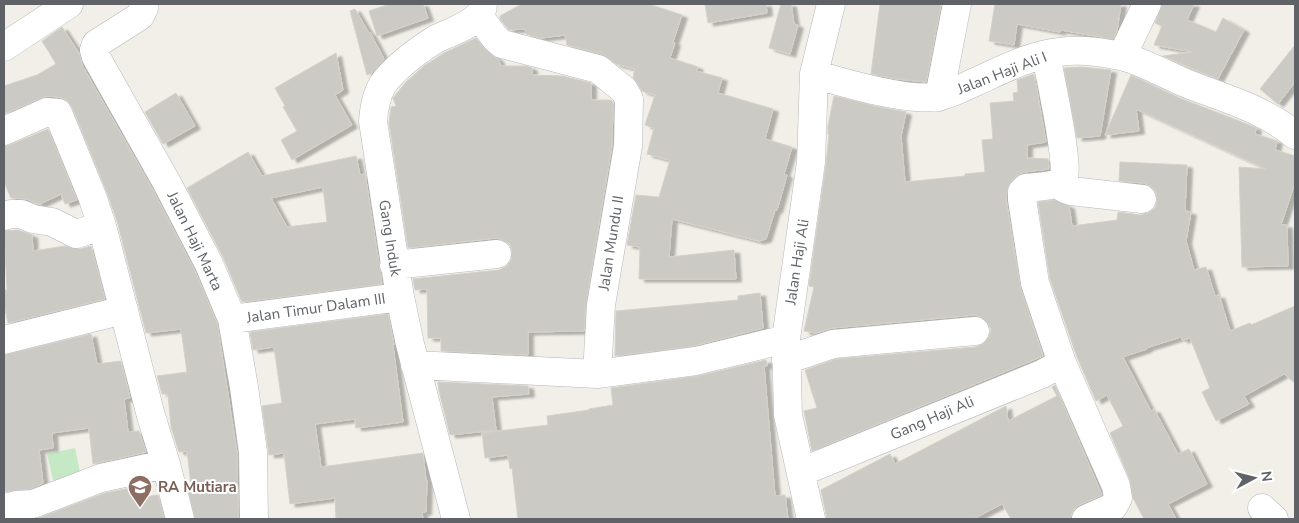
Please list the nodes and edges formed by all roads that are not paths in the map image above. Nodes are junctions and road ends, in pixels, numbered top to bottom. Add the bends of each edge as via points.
1 (69, 4) edge
2 (143, 4) edge
3 (831, 4) edge
4 (957, 4) edge
5 (1147, 4) edge
6 (481, 10) edge
7 (4, 47) edge
8 (1046, 55) junction
9 (1122, 56) junction
10 (814, 74) junction
11 (939, 96) junction
12 (4, 130) edge
13 (1295, 135) edge
14 (1064, 180) junction
15 (1142, 199) dead end
16 (4, 216) edge
17 (102, 226) junction
18 (497, 254) dead end
19 (394, 265) junction
20 (400, 297) junction
21 (124, 310) junction
22 (232, 319) junction
23 (975, 331) dead end
24 (4, 340) edge
25 (786, 349) junction
26 (1062, 363) junction
27 (415, 365) junction
28 (597, 374) junction
29 (166, 464) junction
30 (801, 472) junction
31 (4, 508) edge
32 (180, 519) edge
33 (254, 519) edge
34 (456, 519) edge
35 (811, 519) edge
36 (1086, 519) edge

1 - 7 street
2 - 22 street, Jalan Haji Marta via 140,16 96,44 94,50 209,264
3 - 10 street, Jalan Haji Ali
4 - 11 street
5 - 9 street
6 - 19 street, Gang Induk via 468,24 404,61 383,85 375,103 375,144
6 - 28 street, Jalan Mundu II via 495,38 502,44 598,69 624,90 629,100 628,146 601,305
8 - 9 street, Jalan Haji Ali I via 1061,51
8 - 11 street, Jalan Haji Ali I
8 - 14 street via 1064,154
9 - 13 street, Jalan Haji Ali I via 1256,110 1281,123
10 - 11 street, Jalan Haji Ali I via 898,95
10 - 25 street, Jalan Haji Ali via 812,162
12 - 17 street via 47,112 58,113
14 - 15 street via 1065,189 1071,192
14 - 26 street via 1058,184 1026,188 1022,192 1035,283
16 - 17 street via 21,214 52,222 76,234
17 - 21 street
18 - 19 street
19 - 20 street, Gang Induk
20 - 22 street, Jalan Timur Dalam III
20 - 27 street, Gang Induk
21 - 24 street
21 - 29 street
22 - 33 street, Jalan Haji Marta via 254,461
23 - 25 street
25 - 28 street
25 - 30 street, Jalan Haji Ali via 788,415
26 - 30 street, Gang Haji Ali
26 - 36 street via 1118,494 1113,507
27 - 28 street
27 - 34 street, Gang Induk
29 - 31 street via 101,478 33,504
29 - 32 street
30 - 35 street, Jalan Haji Ali

